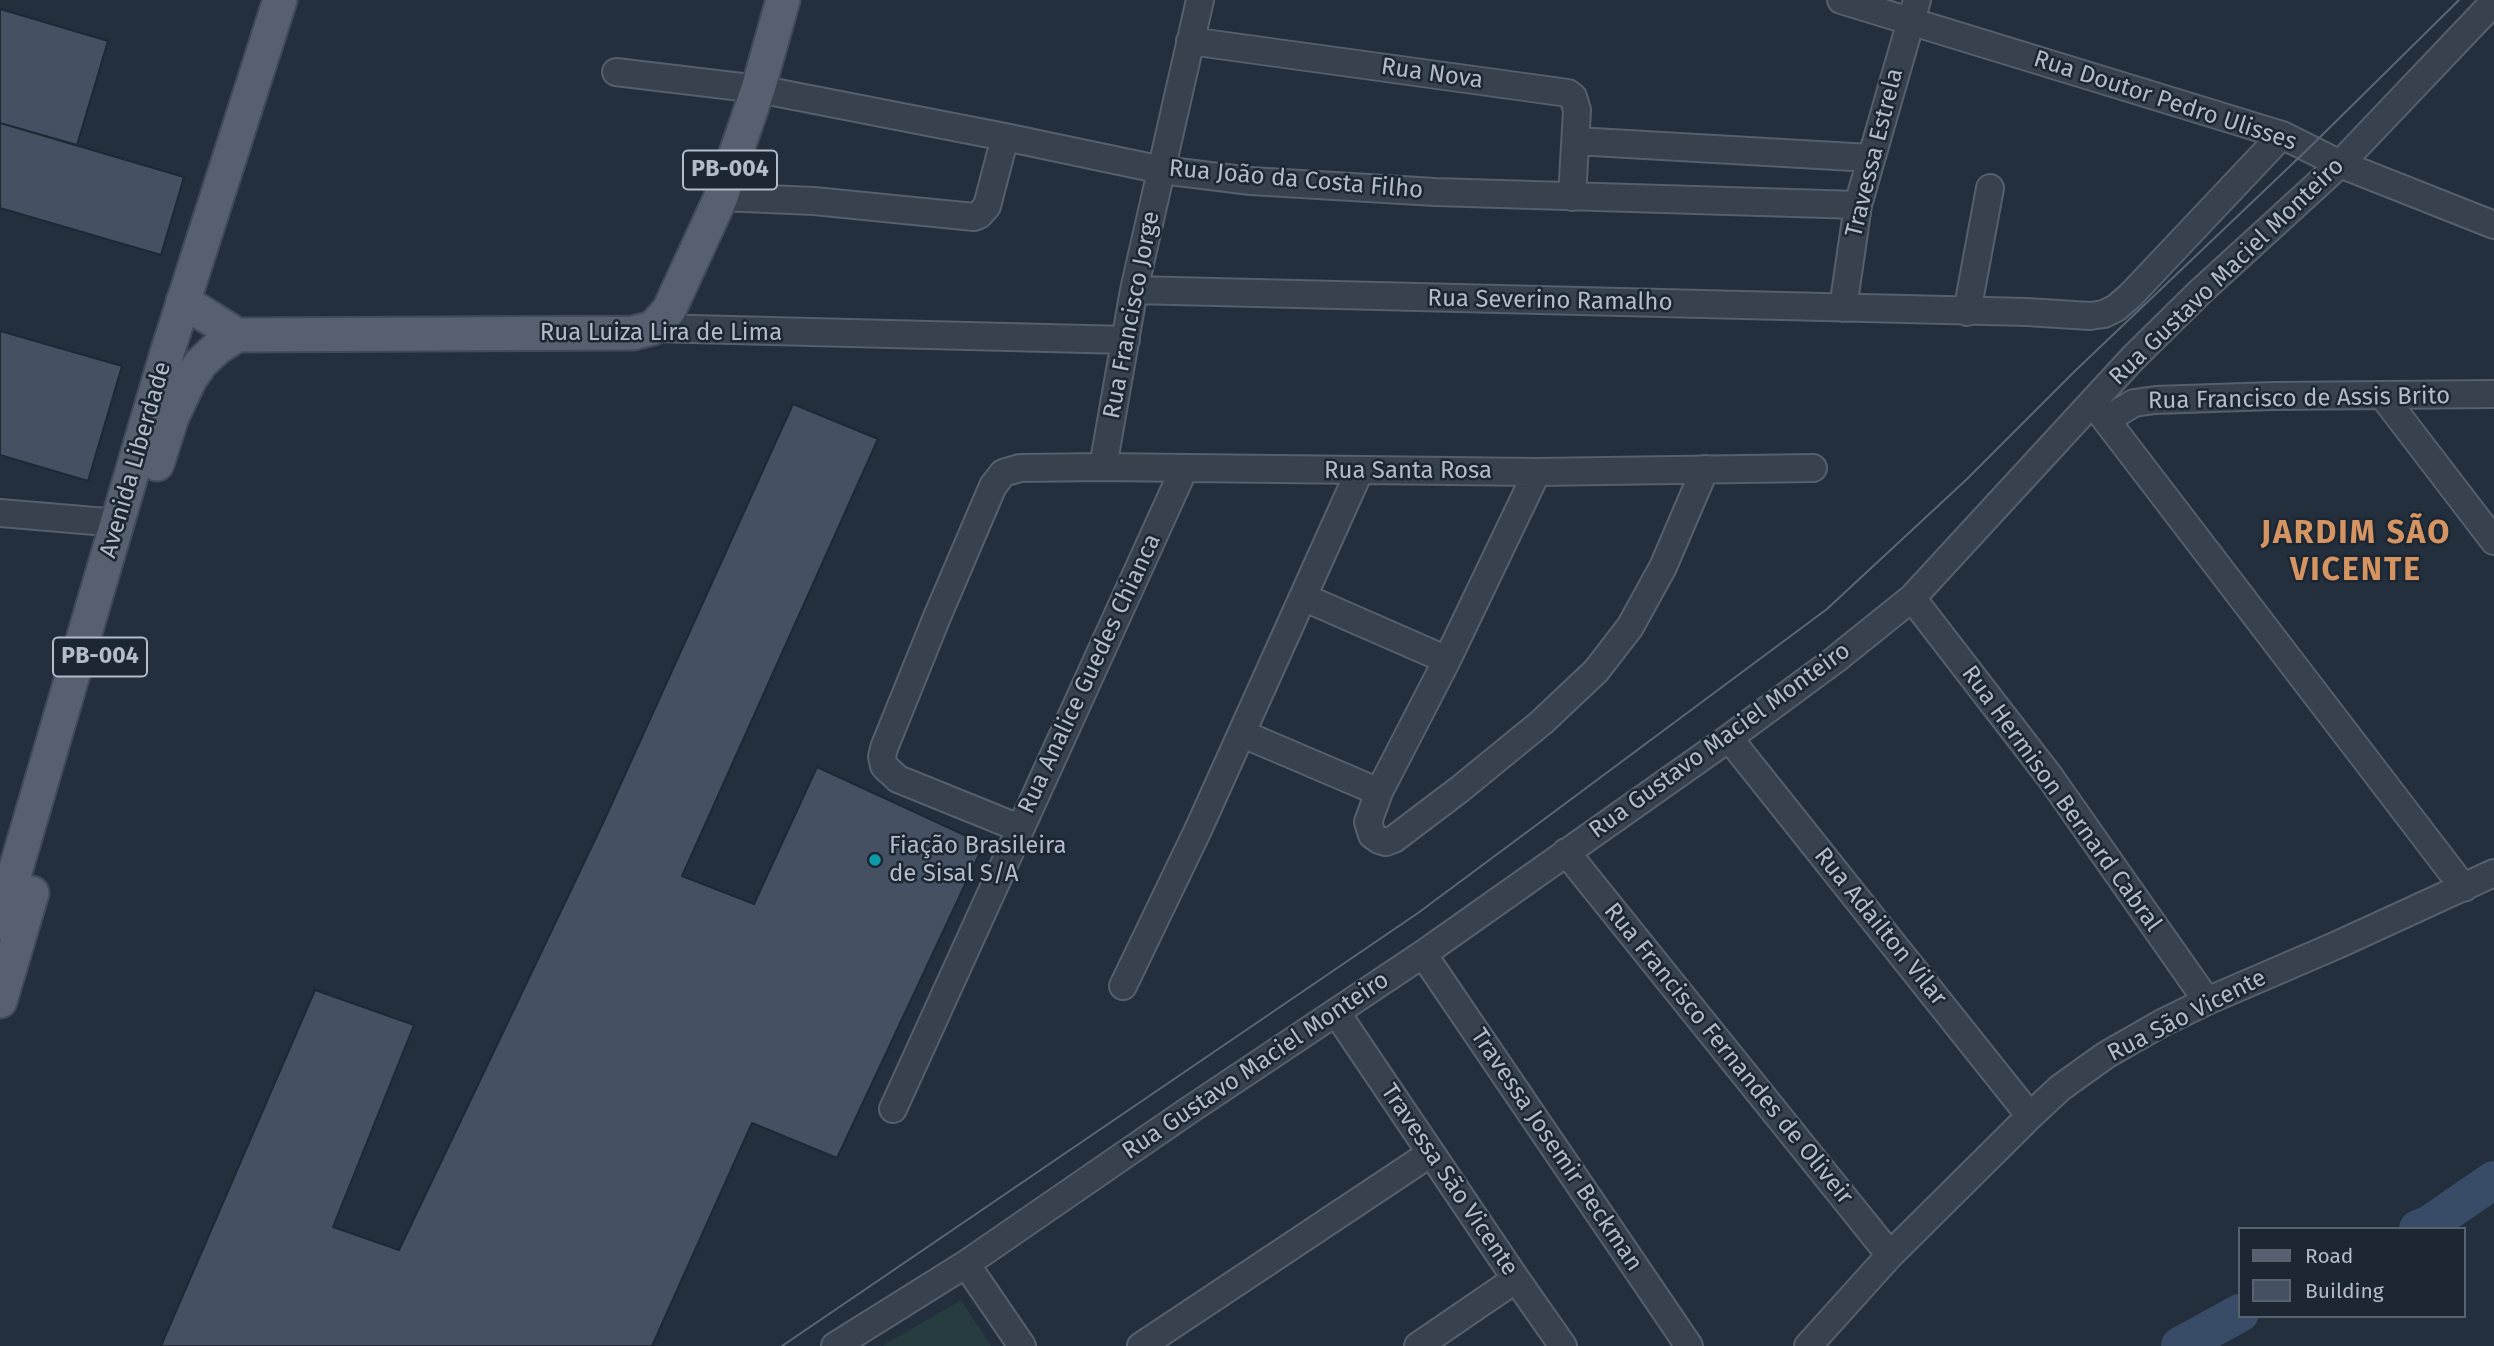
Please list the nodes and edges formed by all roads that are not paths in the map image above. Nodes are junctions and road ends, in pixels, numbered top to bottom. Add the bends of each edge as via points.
1 (280, 0) edge
2 (783, 0) edge
3 (1200, 0) edge
4 (1841, 0) edge
5 (1913, 11) edge
6 (2489, 13) edge
7 (1190, 41) junction
8 (616, 72) dead end
9 (758, 89) junction
10 (2282, 135) junction
11 (1005, 136) junction
12 (1577, 141) junction
13 (1870, 158) junction
14 (2340, 164) junction
15 (1161, 170) junction
16 (1990, 188) dead end
17 (721, 197) junction
18 (1572, 197) junction
19 (1858, 205) junction
20 (2494, 225) edge
21 (1134, 290) junction
22 (183, 301) junction
23 (1843, 308) junction
24 (1967, 312) junction
25 (653, 328) junction
26 (237, 335) junction
27 (1126, 340) junction
28 (2494, 394) edge
29 (2383, 396) junction
30 (2101, 412) junction
31 (1103, 467) junction
32 (1814, 468) dead end
33 (1184, 469) junction
34 (1360, 470) junction
35 (1705, 470) junction
36 (1537, 472) junction
37 (0, 513) edge
38 (118, 523) junction
39 (2494, 541) edge
40 (1303, 597) junction
41 (1912, 598) junction
42 (1447, 660) junction
43 (1242, 734) junction
44 (1729, 738) junction
45 (1379, 792) junction
46 (1019, 828) junction
47 (1566, 852) junction
48 (2494, 873) edge
49 (2464, 888) junction
50 (0, 923) edge
51 (1423, 954) junction
52 (1123, 986) dead end
53 (0, 1001) edge
54 (2207, 1001) junction
55 (1336, 1012) junction
56 (893, 1109) dead end
57 (2030, 1116) junction
58 (1431, 1153) junction
59 (1890, 1255) junction
60 (966, 1264) junction
61 (1516, 1279) junction
62 (835, 1346) edge
63 (1022, 1346) edge
64 (1141, 1346) edge
65 (1418, 1346) edge
66 (1563, 1346) edge
67 (1689, 1346) edge
68 (1808, 1346) edge

1 - 22 main road, Avenida Liberdade / PB-004
2 - 9 main road, PB-004
3 - 7 street, Rua Francisco Jorge
4 - 5 street, Rua Doutor Pedro Ulisses
5 - 10 street, Rua Doutor Pedro Ulisses
5 - 13 street, Travessa Estrela
6 - 14 street, Rua Gustavo Maciel Monteiro
7 - 12 street, Rua Nova via 1568,93 1577,110
7 - 15 street, Rua Francisco Jorge
8 - 9 street, Rua João da Costa Filho
9 - 11 street, Rua João da Costa Filho
9 - 17 main road, PB-004
10 - 14 street, Rua Doutor Pedro Ulisses
10 - 24 street, Rua Severino Ramalho via 2116,308 2090,316
11 - 15 street, Rua João da Costa Filho
11 - 17 street via 986,206 974,217
12 - 13 street
12 - 18 street, Rua Nova
13 - 19 street, Travessa Estrela
14 - 20 street, Rua Doutor Pedro Ulisses
14 - 30 street, Rua Gustavo Maciel Monteiro via 2161,330
15 - 18 street, Rua João da Costa Filho via 1251,181
15 - 21 street, Rua Francisco Jorge
16 - 24 street
17 - 25 main road, PB-004 via 669,310
18 - 19 street, Rua João da Costa Filho
19 - 23 street, Travessa Estrela
21 - 23 street, Rua Severino Ramalho
21 - 27 street, Rua Francisco Jorge
22 - 26 main road
22 - 38 main road, Avenida Liberdade / PB-004
23 - 24 street, Rua Severino Ramalho
25 - 26 main road, Rua Luiza Lira de Lima via 633,333
25 - 27 street, Rua Luiza Lira de Lima
26 - 53 main road, Avenida Liberdade / PB-004 via 201,363 172,417
27 - 31 street, Rua Francisco Jorge
28 - 29 street, Rua Francisco de Assis Brito
29 - 30 street, Rua Francisco de Assis Brito via 2155,400 2134,403 2119,412
29 - 39 street
30 - 41 street, Rua Gustavo Maciel Monteiro
30 - 49 street
31 - 33 street, Rua Santa Rosa
31 - 46 street, Rua Santa Rosa via 1003,472 993,486 884,748 884,766 898,779
32 - 35 street, Rua Santa Rosa
33 - 34 street, Rua Santa Rosa
33 - 46 street, Rua Analice Guedes Chianca
34 - 36 street, Rua Santa Rosa
34 - 40 street
35 - 36 street, Rua Santa Rosa
35 - 45 street via 1657,579 1630,627 1596,671 1460,789 1386,842 1372,835 1368,822
36 - 42 street
37 - 38 street
38 - 50 main road, Avenida Liberdade / PB-004
40 - 42 street
40 - 43 street
41 - 44 street, Rua Gustavo Maciel Monteiro
41 - 54 street, Rua Hermison Bernard Cabral via 2050,777
42 - 45 street
43 - 45 street
43 - 52 street
44 - 47 street, Rua Gustavo Maciel Monteiro
44 - 57 street, Rua Adailton Vilar
46 - 56 street, Rua Analice Guedes Chianca
47 - 51 street, Rua Gustavo Maciel Monteiro
47 - 59 street, Rua Francisco Fernandes de Oliveir
48 - 49 street, Rua São Vicente
49 - 54 street, Rua São Vicente
51 - 55 street, Rua Gustavo Maciel Monteiro
51 - 67 street, Travessa Josemir Beckman
54 - 57 street, Rua São Vicente via 2106,1055
55 - 58 street, Travessa São Vicente
55 - 60 street, Rua Gustavo Maciel Monteiro
57 - 59 street, Rua São Vicente
58 - 61 street, Travessa São Vicente
58 - 64 street
59 - 68 street, Rua São Vicente
60 - 62 street, Rua Gustavo Maciel Monteiro
60 - 63 street
61 - 65 street
61 - 66 street, Travessa São Vicente

